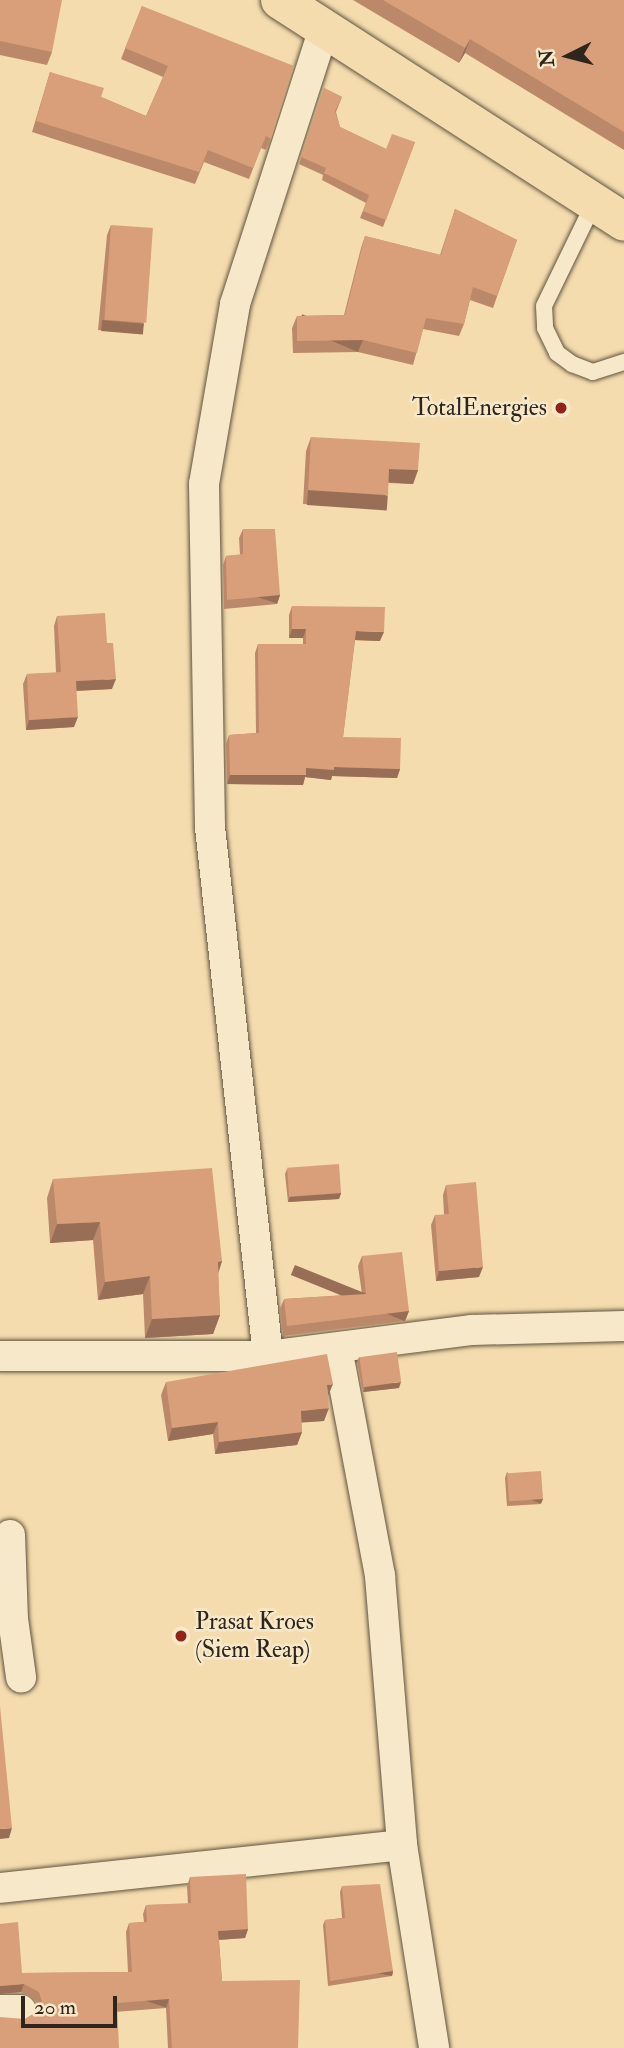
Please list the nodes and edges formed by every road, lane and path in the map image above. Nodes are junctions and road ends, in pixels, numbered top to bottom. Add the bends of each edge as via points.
1 (280, 0) edge
2 (324, 29) junction
3 (609, 212) edge
4 (624, 362) edge
5 (624, 1326) edge
6 (337, 1348) junction
7 (0, 1356) edge
8 (268, 1356) junction
9 (10, 1535) dead end
10 (7, 1619) edge
11 (21, 1677) dead end
12 (402, 1845) junction
13 (0, 1888) edge
14 (434, 2048) edge

1 - 2 highway
2 - 3 highway
2 - 8 street via 235,304 204,484 210,827
3 - 4 lane via 544,306 545,328 557,353 572,364 593,372
5 - 6 street via 472,1330
6 - 8 street
6 - 12 street via 380,1576
7 - 8 street
9 - 10 street
10 - 11 street
12 - 13 street
12 - 14 street

